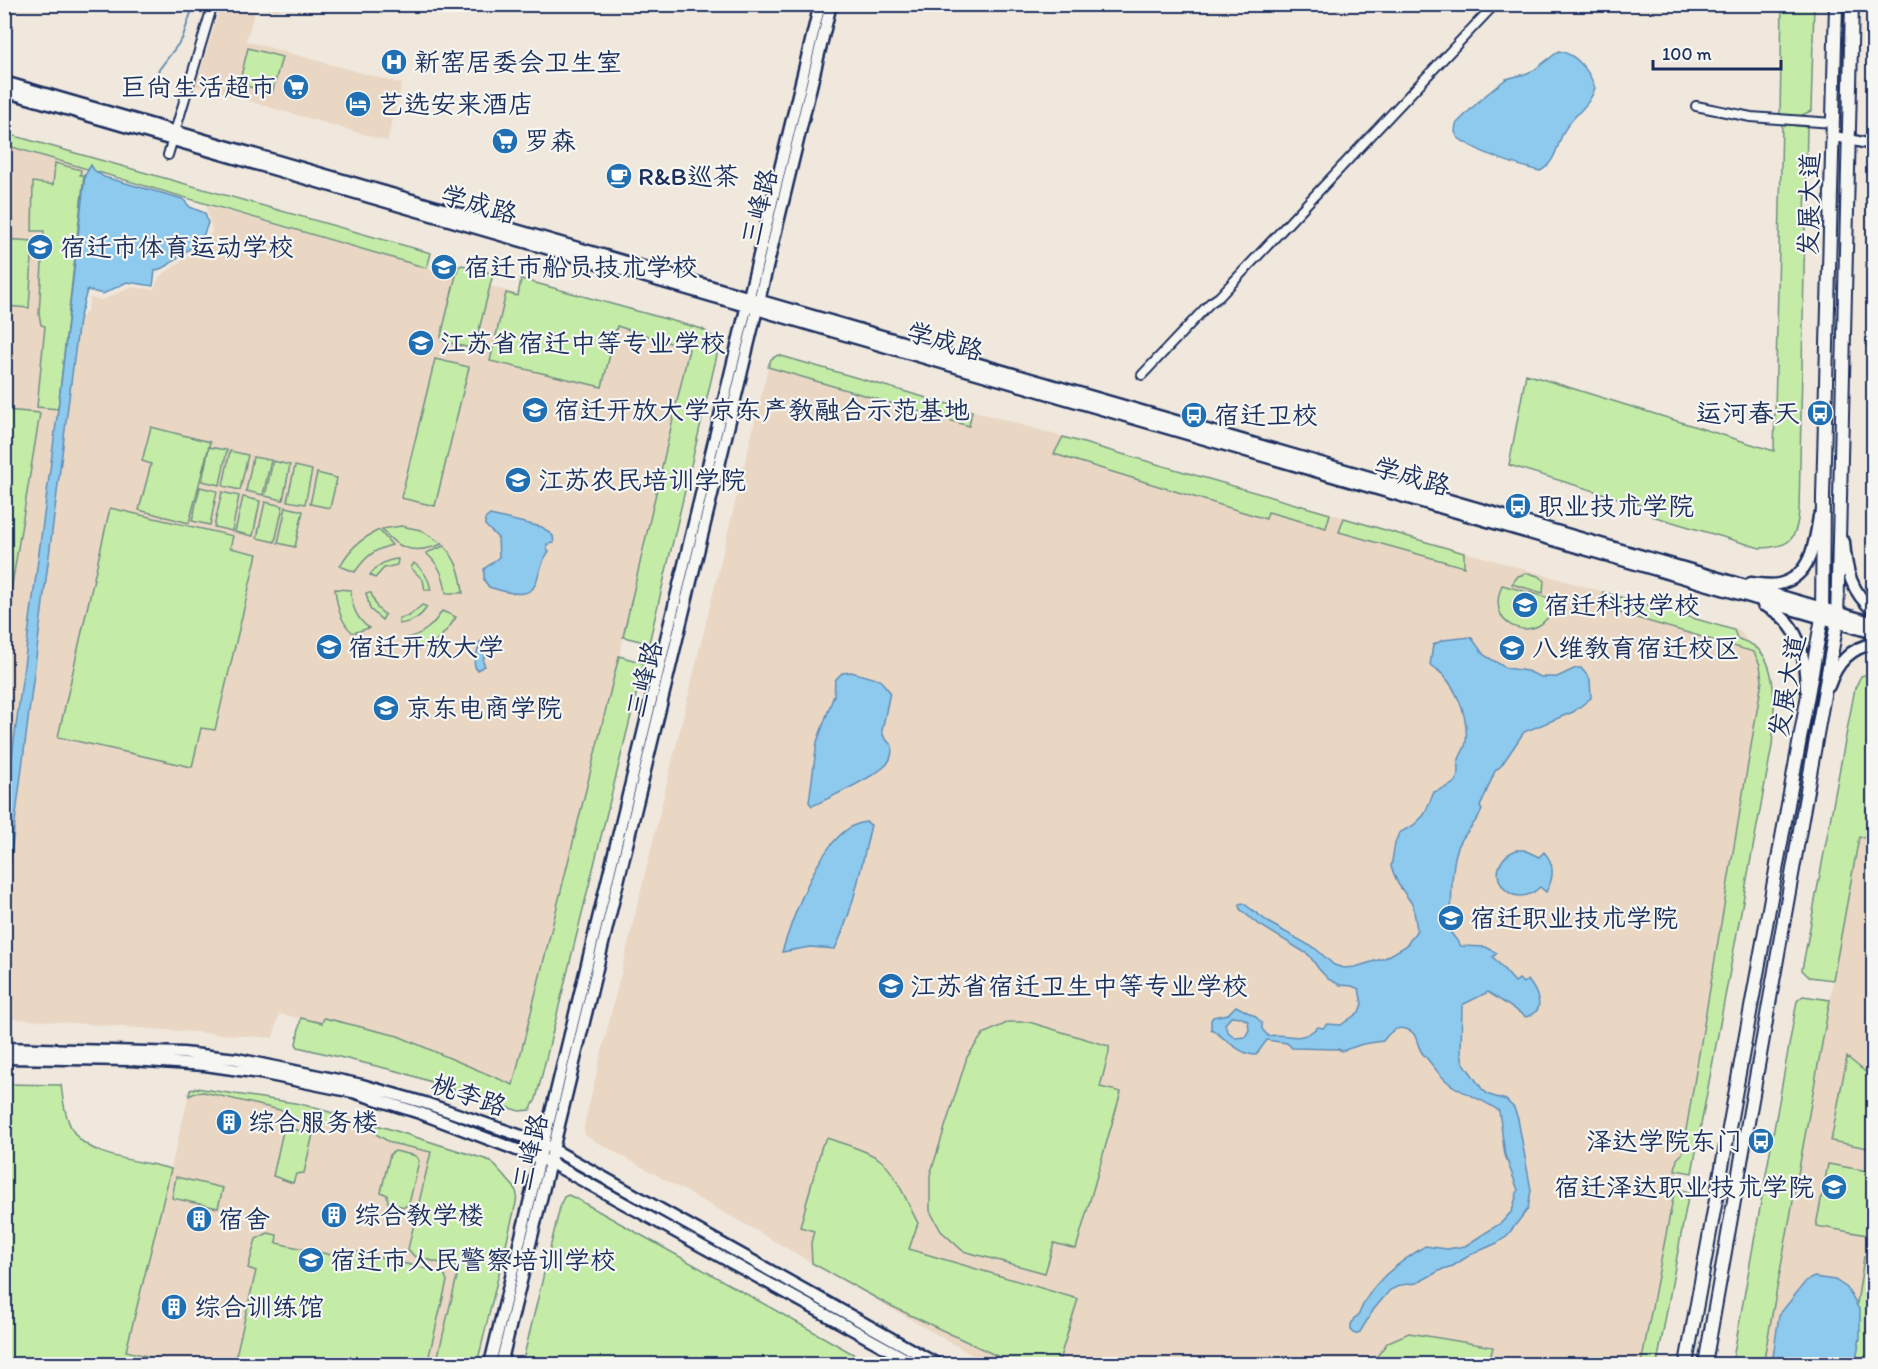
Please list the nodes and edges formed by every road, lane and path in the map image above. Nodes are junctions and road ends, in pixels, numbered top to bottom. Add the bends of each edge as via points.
1 (213, 4) edge
2 (820, 4) edge
3 (831, 4) edge
4 (1495, 4) edge
5 (1836, 4) edge
6 (1852, 4) edge
7 (4, 82) edge
8 (4, 91) edge
9 (1696, 106) dead end
10 (1833, 123) junction
11 (174, 135) junction
12 (1833, 136) junction
13 (1848, 140) junction
14 (1874, 145) edge
15 (168, 155) dead end
16 (753, 304) junction
17 (1142, 375) dead end
18 (1823, 486) junction
19 (1840, 487) junction
20 (1730, 586) junction
21 (1874, 610) edge
22 (1822, 613) junction
23 (1837, 617) junction
24 (1874, 623) edge
25 (1874, 633) edge
26 (1874, 644) edge
27 (1807, 707) junction
28 (1821, 712) junction
29 (4, 1048) edge
30 (4, 1058) edge
31 (542, 1143) junction
32 (554, 1150) junction
33 (539, 1157) junction
34 (551, 1162) junction
35 (490, 1365) edge
36 (501, 1365) edge
37 (915, 1365) edge
38 (937, 1365) edge
39 (1686, 1365) edge
40 (1705, 1365) edge

1 - 11 street
2 - 16 main road, 三峰路
3 - 16 main road, 三峰路
4 - 17 street
5 - 10 main road, 发展大道
6 - 13 main road, 发展大道
7 - 11 main road, 学成路
8 - 11 main road, 学成路
9 - 10 street via 1751,117
10 - 12 main road, 发展大道
11 - 15 street
11 - 16 main road, 学成路
12 - 13 street
12 - 18 main road, 发展大道
13 - 14 street
13 - 19 main road, 发展大道
16 - 20 main road, 学成路
16 - 31 main road, 三峰路
16 - 32 main road, 三峰路
18 - 20 main road via 1816,538 1800,574 1777,585
18 - 22 main road, 发展大道
19 - 21 main road via 1845,568 1861,597
19 - 23 main road, 发展大道
20 - 22 main road, 学成路
20 - 27 main road via 1787,622 1803,652
22 - 23 main road, 学成路
22 - 27 main road, 发展大道
23 - 24 main road, 学成路
23 - 25 main road, 学成路
23 - 28 main road, 发展大道
26 - 28 main road via 1853,650 1839,665
27 - 39 main road, 发展大道
28 - 40 main road, 发展大道
29 - 31 main road, 桃李路 via 183,1053 237,1059 369,1087
30 - 33 main road, 桃李路 via 173,1062 260,1073 360,1094
31 - 32 main road, 桃李路
31 - 33 main road, 三峰路
32 - 34 main road, 三峰路
32 - 38 main road, 桃李路
33 - 34 main road, 桃李路
33 - 35 main road, 三峰路
34 - 36 main road, 三峰路
34 - 37 main road, 桃李路

